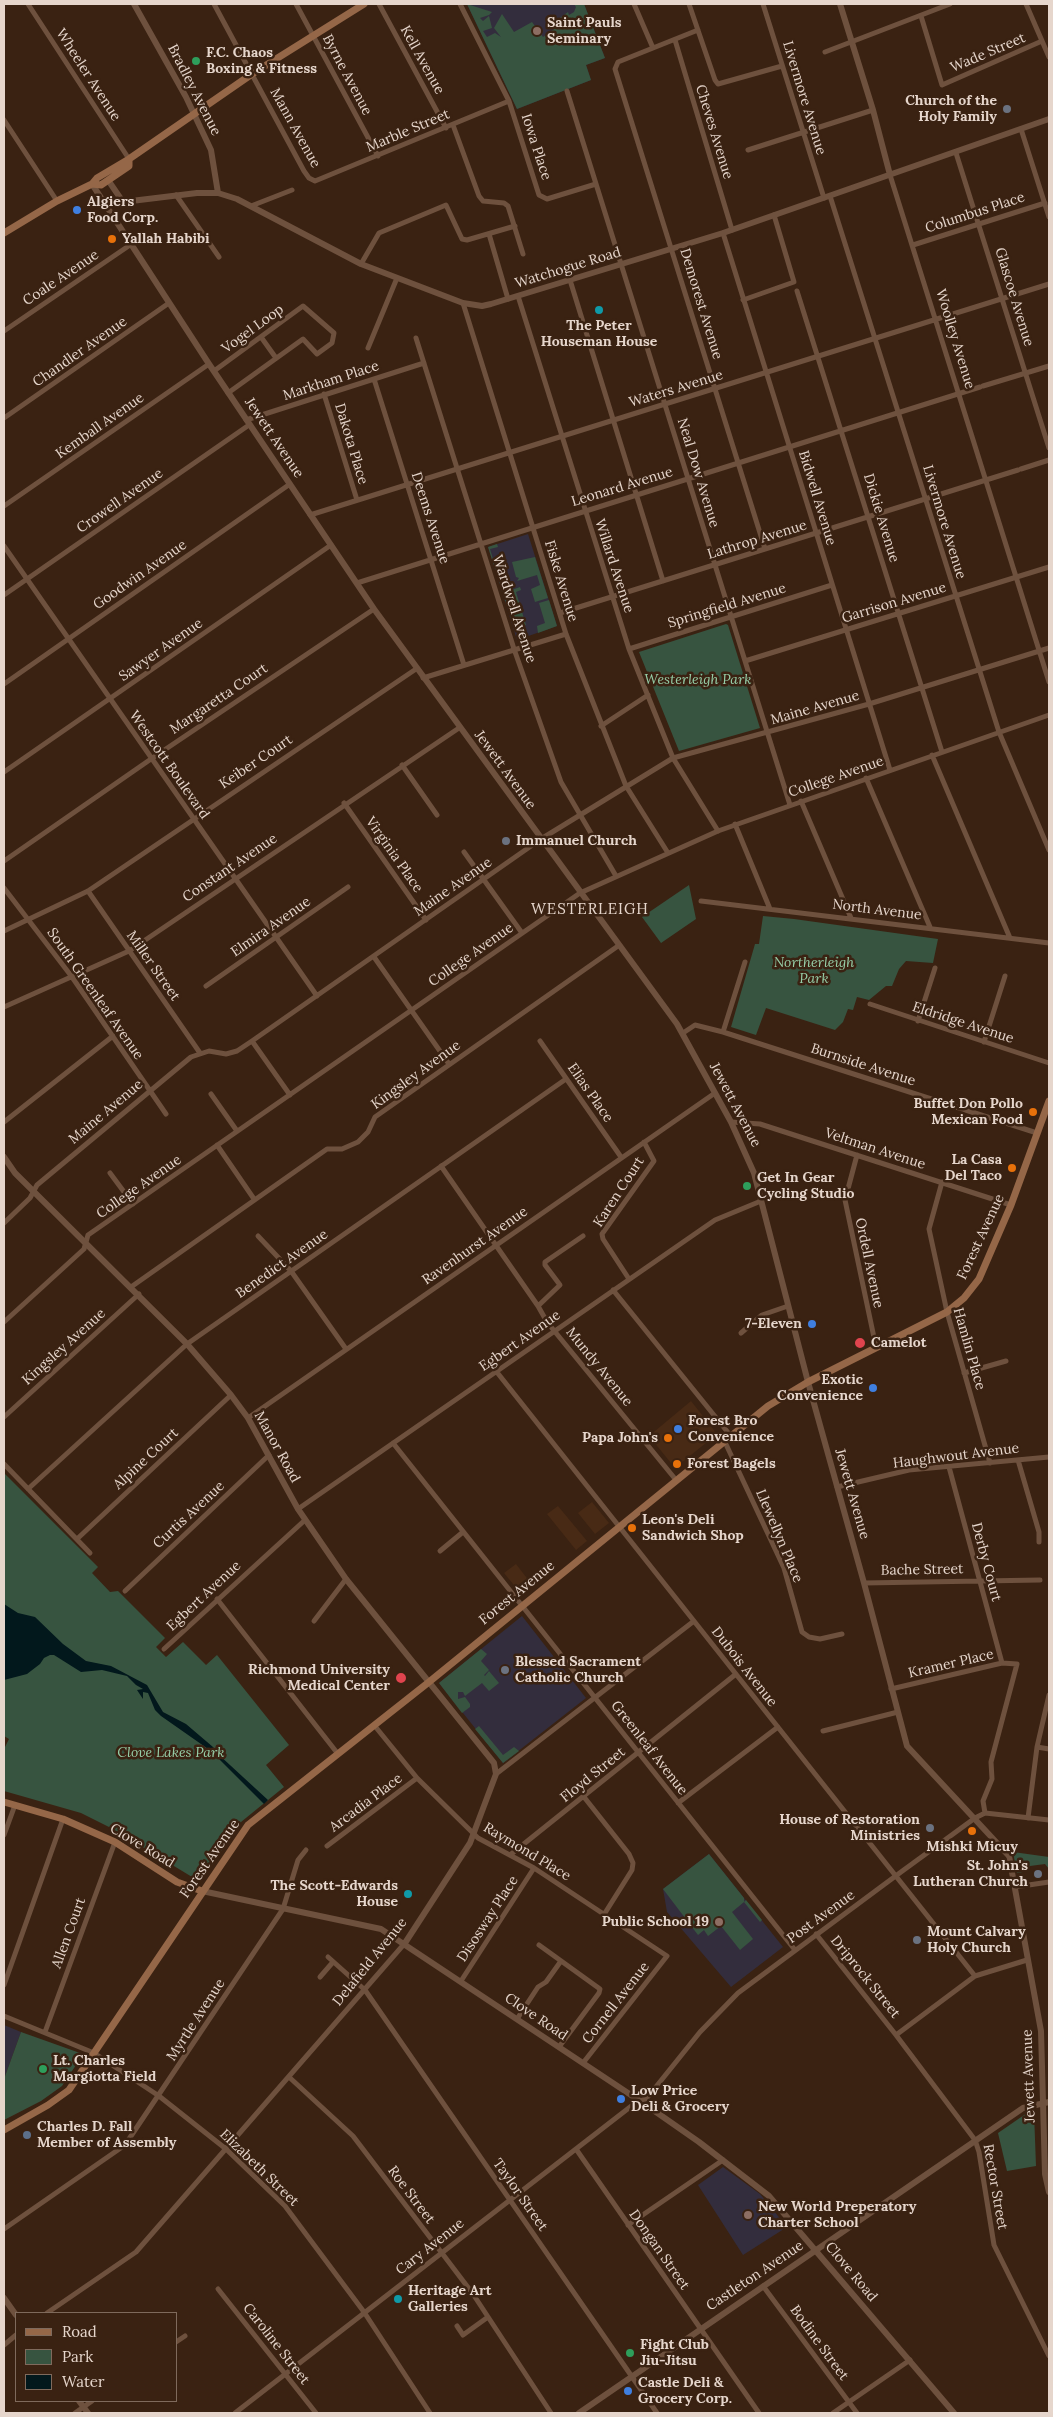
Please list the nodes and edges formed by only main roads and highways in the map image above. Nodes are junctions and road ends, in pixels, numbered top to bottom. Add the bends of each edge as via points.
1 (364, 4) edge
2 (129, 159) junction
3 (92, 184) junction
4 (4, 233) edge
5 (1049, 1102) edge
6 (4, 1802) edge
7 (202, 1890) junction
8 (4, 2130) edge

1 - 2 main road via 252,74
2 - 3 main road
2 - 3 main road via 129,166 101,185
3 - 4 main road
5 - 7 main road, Forest Avenue via 1011,1205 979,1279 964,1298 947,1312 808,1382 768,1406 730,1435 429,1682 248,1825
6 - 7 main road, Clove Road via 63,1819 115,1842 177,1882
7 - 8 main road, Forest Avenue via 65,2094

